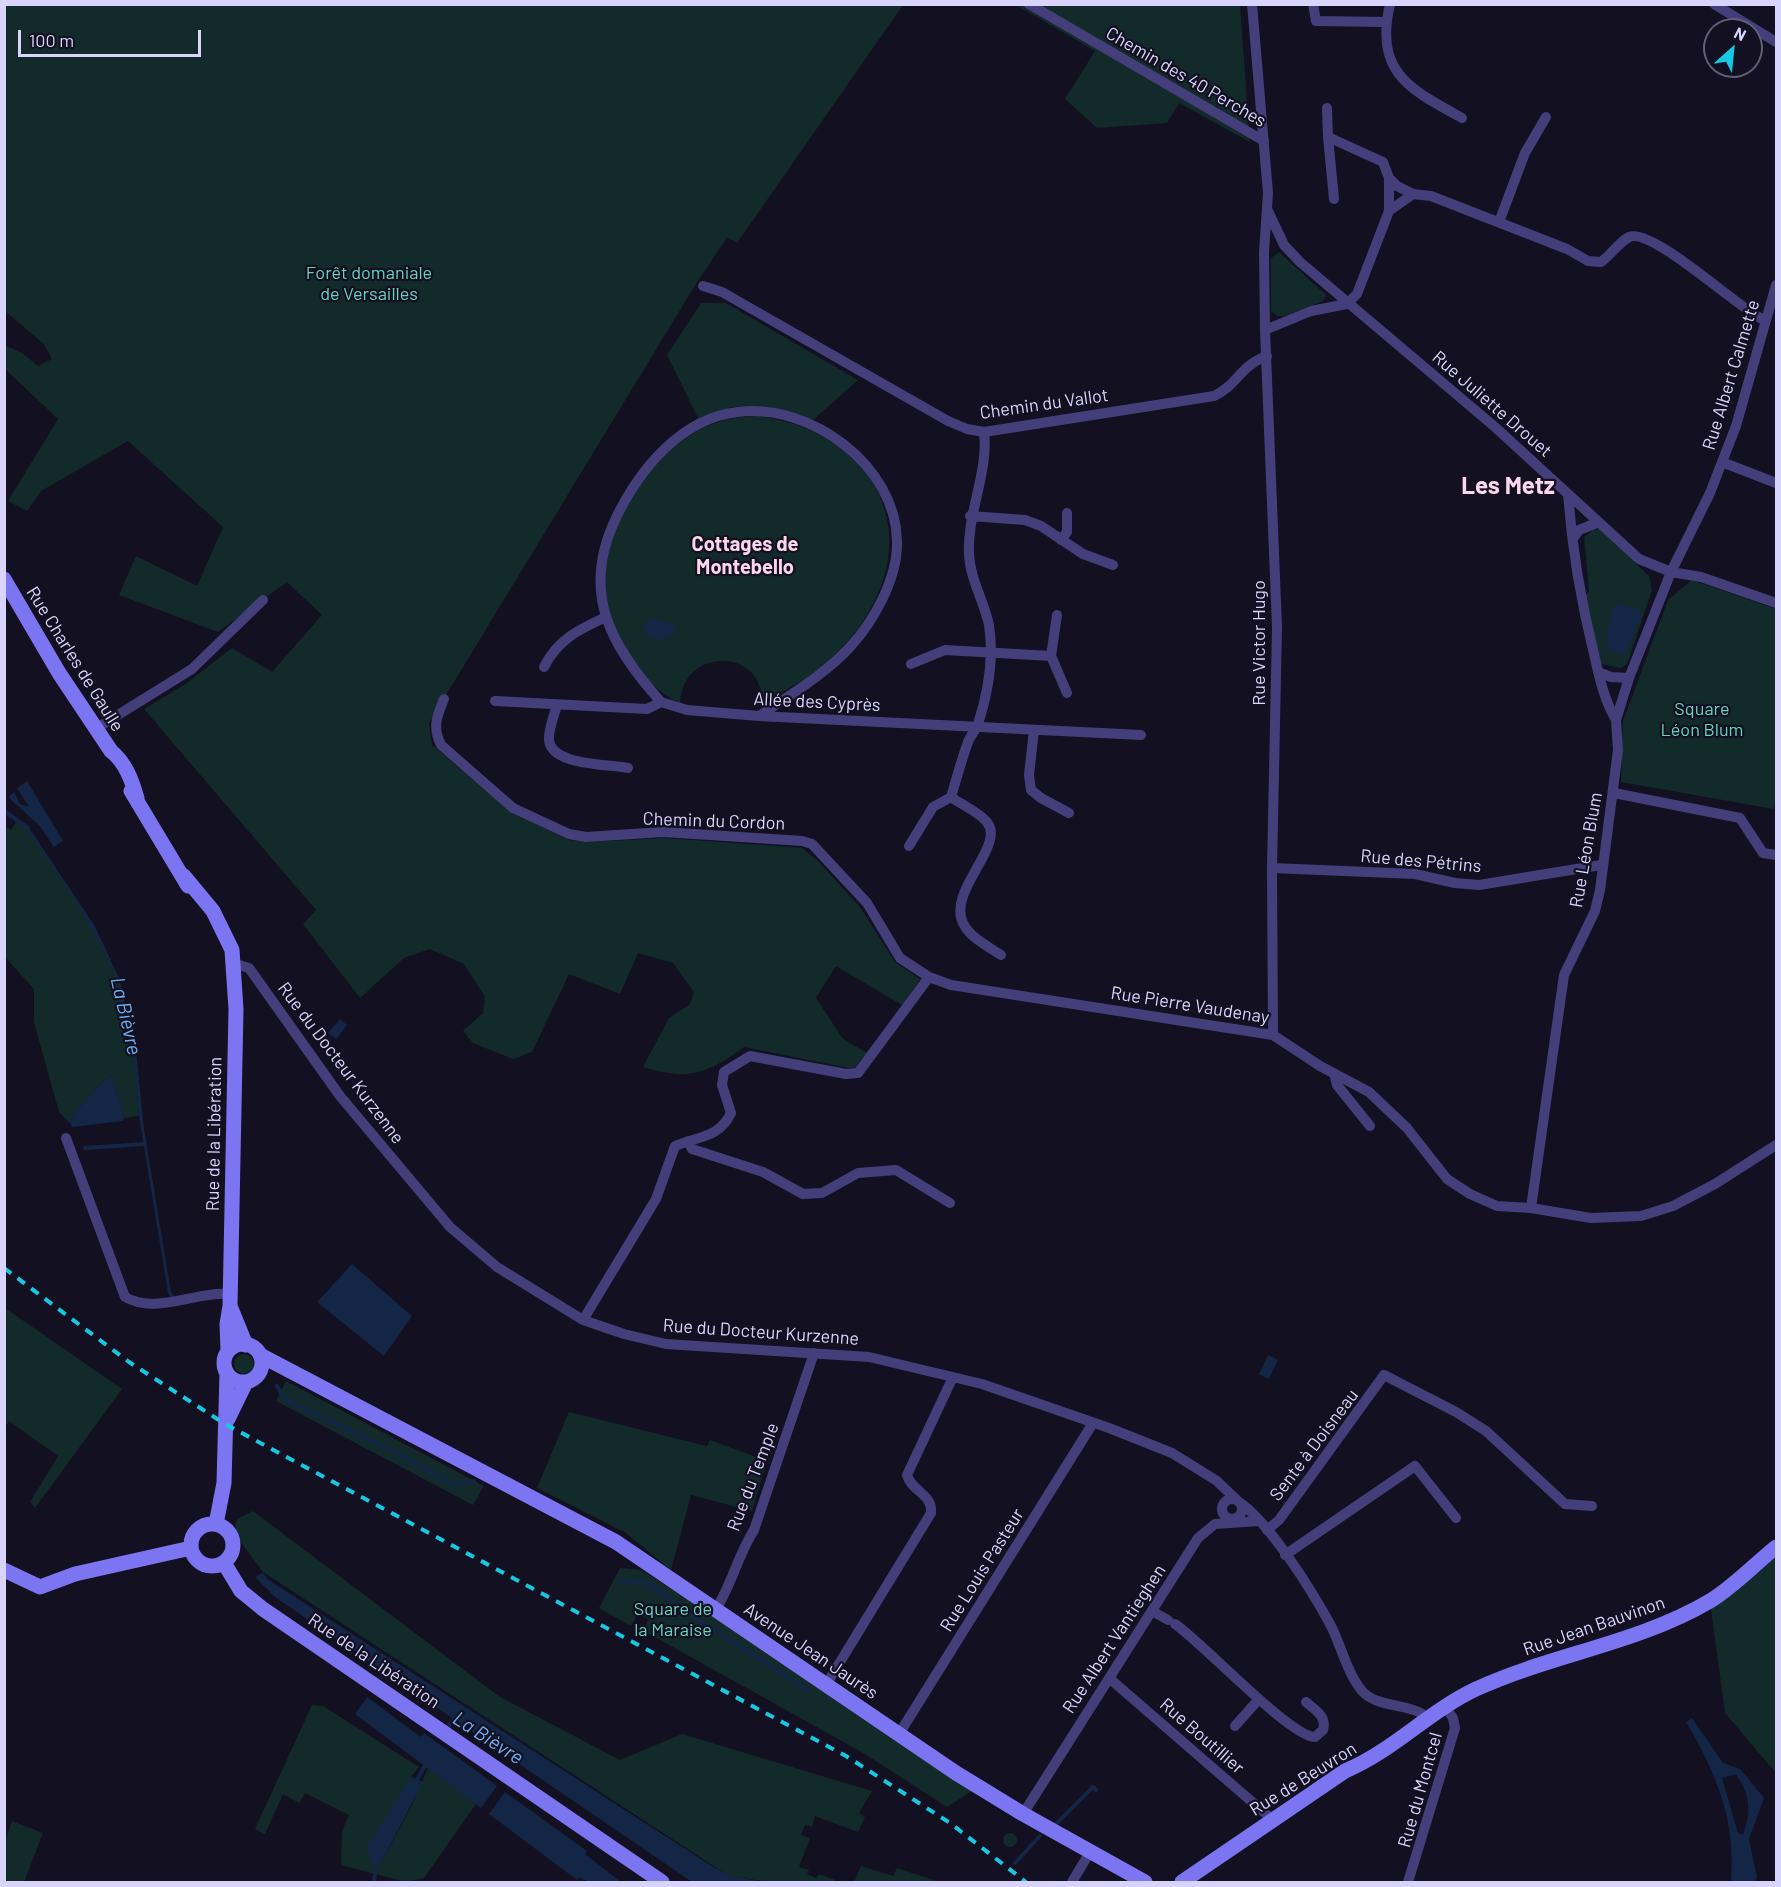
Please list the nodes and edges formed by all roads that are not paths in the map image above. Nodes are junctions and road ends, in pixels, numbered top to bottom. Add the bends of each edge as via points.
1 (1029, 4) edge
2 (1252, 4) edge
3 (1314, 4) edge
4 (1390, 4) edge
5 (1714, 4) edge
6 (1386, 22) junction
7 (1776, 42) edge
8 (1327, 108) dead end
9 (1546, 117) dead end
10 (1462, 118) dead end
11 (1328, 137) junction
12 (1264, 141) junction
13 (1389, 178) junction
14 (1413, 194) junction
15 (1334, 199) dead end
16 (1268, 209) junction
17 (1389, 211) junction
18 (1499, 222) junction
19 (1284, 245) junction
20 (1263, 252) junction
21 (1776, 285) edge
22 (703, 286) dead end
23 (1347, 304) junction
24 (1764, 320) junction
25 (1265, 330) junction
26 (1267, 356) junction
27 (984, 432) junction
28 (1722, 462) junction
29 (1776, 483) edge
30 (1568, 494) junction
31 (1067, 513) dead end
32 (970, 516) junction
33 (1599, 522) junction
34 (1574, 537) junction
35 (1061, 540) junction
36 (1113, 565) dead end
37 (1671, 572) junction
38 (5, 584) edge
39 (263, 600) dead end
40 (1776, 603) edge
41 (1057, 615) dead end
42 (606, 617) junction
43 (991, 651) junction
44 (1051, 656) junction
45 (911, 664) dead end
46 (544, 667) dead end
47 (1598, 672) junction
48 (1629, 678) junction
49 (1067, 693) dead end
50 (444, 699) dead end
51 (495, 700) dead end
52 (661, 702) junction
53 (557, 705) junction
54 (759, 716) junction
55 (1616, 720) junction
56 (977, 726) junction
57 (97, 728) junction
58 (1034, 730) junction
59 (1140, 735) dead end
60 (628, 768) dead end
61 (1614, 793) junction
62 (951, 797) junction
63 (1069, 813) dead end
64 (909, 846) dead end
65 (1776, 855) edge
66 (1601, 865) junction
67 (1272, 868) junction
68 (1001, 955) dead end
69 (232, 963) junction
70 (929, 977) junction
71 (1273, 1035) junction
72 (1334, 1073) junction
73 (1370, 1126) dead end
74 (66, 1138) dead end
75 (688, 1141) junction
76 (1776, 1145) edge
77 (950, 1203) dead end
78 (1531, 1208) junction
79 (230, 1300) junction
80 (583, 1320) junction
81 (246, 1345) junction
82 (228, 1351) junction
83 (814, 1353) junction
84 (260, 1355) junction
85 (227, 1373) junction
86 (299, 1374) junction
87 (953, 1377) junction
88 (251, 1379) junction
89 (225, 1424) junction
90 (1093, 1424) junction
91 (1238, 1501) junction
92 (1223, 1504) junction
93 (1592, 1506) dead end
94 (1456, 1518) dead end
95 (1229, 1519) junction
96 (1259, 1521) junction
97 (1242, 1522) junction
98 (216, 1524) junction
99 (1267, 1530) junction
100 (1198, 1538) junction
101 (1776, 1546) edge
102 (191, 1548) junction
103 (1285, 1555) junction
104 (224, 1563) junction
105 (4, 1570) edge
106 (716, 1609) junction
107 (1152, 1611) junction
108 (1109, 1678) junction
109 (826, 1685) junction
110 (1259, 1699) junction
111 (1306, 1702) dead end
112 (1446, 1708) junction
113 (1429, 1719) junction
114 (1235, 1726) dead end
115 (899, 1734) junction
116 (1023, 1814) junction
117 (1273, 1820) junction
118 (1090, 1852) junction
119 (662, 1882) edge
120 (1072, 1882) edge
121 (1145, 1882) edge
122 (1182, 1882) edge
123 (1408, 1882) edge

1 - 12 street, Chemin des 40 Perches
2 - 12 street
3 - 6 street via 1316,21
4 - 6 street
5 - 7 street
6 - 10 street via 1388,59 1400,77 1424,97
8 - 11 street
9 - 18 street via 1526,153
11 - 13 street via 1383,162
11 - 15 street
12 - 16 street
13 - 14 street
13 - 17 street
14 - 17 street
14 - 18 street via 1431,196
16 - 19 street
16 - 20 street, Rue Victor Hugo
17 - 23 street via 1357,294
18 - 24 street via 1588,261 1601,261 1629,237 1641,237
19 - 20 street
19 - 23 street, Rue Juliette Drouet
20 - 25 street, Rue Victor Hugo
21 - 24 street, Rue Albert Calmette
22 - 27 street, Chemin du Vallot via 722,292 948,421
23 - 25 street via 1311,311
23 - 30 street, Rue Juliette Drouet via 1486,419
24 - 28 street, Rue Albert Calmette via 1743,405
25 - 26 street, Rue Victor Hugo
26 - 27 street, Chemin du Vallot via 1248,364 1233,383 1214,396
26 - 67 street, Rue Victor Hugo via 1277,627
27 - 32 street via 986,447
28 - 29 street
28 - 37 street, Rue Albert Calmette
30 - 33 street, Rue Juliette Drouet
30 - 34 street
31 - 35 street via 1066,532
32 - 35 street via 1025,520
32 - 43 street via 969,556 988,623
33 - 34 street via 1579,530
33 - 37 street, Rue Juliette Drouet via 1639,559
34 - 47 street via 1580,600
35 - 36 street via 1083,554
37 - 40 street, Rue Juliette Drouet via 1701,577
37 - 48 street, Rue Léon Blum
38 - 57 main road, Rue Charles de Gaulle
39 - 57 street via 192,669
41 - 44 street
42 - 46 street via 569,635
42 - 52 street via 631,668
42 - 54 street via 601,575 609,532 639,479 683,434 722,416 756,412 809,424 841,442 876,477 891,511 897,542 890,576 875,611 850,646 818,676
43 - 44 street
43 - 45 street via 945,650
43 - 56 street
44 - 49 street
47 - 48 street
47 - 55 street
48 - 55 street, Rue Léon Blum
50 - 70 street, Chemin du Cordon via 434,732 441,745 513,808 569,834 586,837 663,832 812,844 867,903 900,958
51 - 53 street, Allée des Cyprès
52 - 53 street, Allée des Cyprès via 647,709
52 - 54 street, Allée des Cyprès via 687,710
53 - 60 street via 548,738 551,748 588,765
54 - 56 street, Allée des Cyprès
55 - 61 street, Rue Léon Blum
56 - 58 street, Allée des Cyprès
56 - 62 street via 968,741
57 - 69 main road, Rue Charles de Gaulle via 132,780 137,798 184,876 223,928 231,944
58 - 59 street, Allée des Cyprès
58 - 63 street via 1031,790
61 - 65 street via 1740,818 1763,852
61 - 66 street, Rue Léon Blum
62 - 64 street via 933,807
62 - 68 street via 986,820 992,831 991,842 961,904 962,921 973,936
66 - 67 street, Rue des Pétrins via 1479,885 1415,874
66 - 78 street, Rue Léon Blum via 1595,911 1564,975
67 - 71 street, Rue Victor Hugo
69 - 79 main road, Rue de la Libération via 236,1009
69 - 80 street, Rue du Docteur Kurzenne via 249,968 340,1096 450,1227 497,1267
70 - 71 street, Rue Pierre Vaudenay via 951,985
70 - 75 street via 858,1073 750,1056 724,1072 722,1085 731,1113 724,1126
71 - 72 street, Rue Pierre Vaudenay
72 - 73 street via 1337,1085
72 - 78 street, Rue Pierre Vaudenay via 1369,1092 1407,1128 1447,1179 1497,1206
74 - 79 street via 125,1297 152,1305 212,1293
75 - 77 street via 692,1149 763,1172 803,1194 822,1193 858,1173 896,1170
75 - 80 street via 675,1146 670,1154 656,1199
76 - 78 street, Rue Pierre Vaudenay via 1715,1184 1672,1206 1641,1216 1591,1218
79 - 81 main road, Rue de la Libération
79 - 82 main road, Rue de la Libération
80 - 83 street, Rue du Docteur Kurzenne via 666,1344
81 - 82 main road
81 - 84 main road
82 - 85 main road via 224,1361
83 - 87 street, Rue du Docteur Kurzenne via 869,1357
83 - 106 street, Rue du Temple via 754,1530
84 - 86 main road, Avenue Jean Jaurès
84 - 88 main road via 262,1365
85 - 88 main road via 235,1381
85 - 89 main road
86 - 88 main road
86 - 106 main road, Avenue Jean Jaurès via 373,1413 399,1419 425,1432 453,1456 616,1542
87 - 90 street, Rue du Docteur Kurzenne
87 - 109 street via 907,1475 928,1499 931,1513
88 - 89 main road
89 - 98 main road via 224,1483
90 - 91 street, Rue du Docteur Kurzenne via 1179,1457 1223,1485
90 - 115 street, Rue Louis Pasteur
91 - 92 street via 1228,1499
91 - 95 street via 1240,1514
91 - 96 street, Rue du Docteur Kurzenne
92 - 95 street via 1222,1513
92 - 100 street via 1204,1524
93 - 99 street, Sente à Doisneau via 1565,1504 1486,1431 1383,1375 1279,1520
94 - 103 street via 1415,1466
95 - 97 street
96 - 97 street, Rue Albert Vantieghen
96 - 99 street, Rue du Docteur Kurzenne
97 - 100 street, Rue Albert Vantieghen via 1215,1524
98 - 102 main road via 196,1530
98 - 104 main road via 232,1538 233,1549
99 - 103 street, Rue du Docteur Kurzenne
100 - 107 street, Rue Albert Vantieghen
101 - 112 main road, Rue Jean Bauvinon via 1711,1600 1670,1621 1476,1689
102 - 104 main road via 196,1559 206,1565
102 - 105 main road via 75,1574 40,1587
103 - 113 street, Rue du Docteur Kurzenne via 1329,1624 1363,1692 1421,1711
104 - 119 main road, Rue de la Libération via 241,1591 263,1609
106 - 109 main road, Avenue Jean Jaurès
107 - 108 street, Rue Albert Vantieghen
107 - 110 street via 1190,1634
108 - 116 street, Rue Albert Vantieghen
108 - 117 street, Rue Boutillier
109 - 115 main road, Avenue Jean Jaurès
110 - 111 street via 1304,1734 1315,1737 1323,1730 1324,1720
110 - 114 street
112 - 113 main road, Rue de Beuvron
112 - 123 street, Rue du Montcel via 1455,1728
113 - 117 main road, Rue de Beuvron
115 - 116 main road, Avenue Jean Jaurès
116 - 118 main road, Avenue Jean Jaurès
117 - 122 main road, Rue de Beuvron
118 - 120 street
118 - 121 main road, Avenue Jean Jaurès

